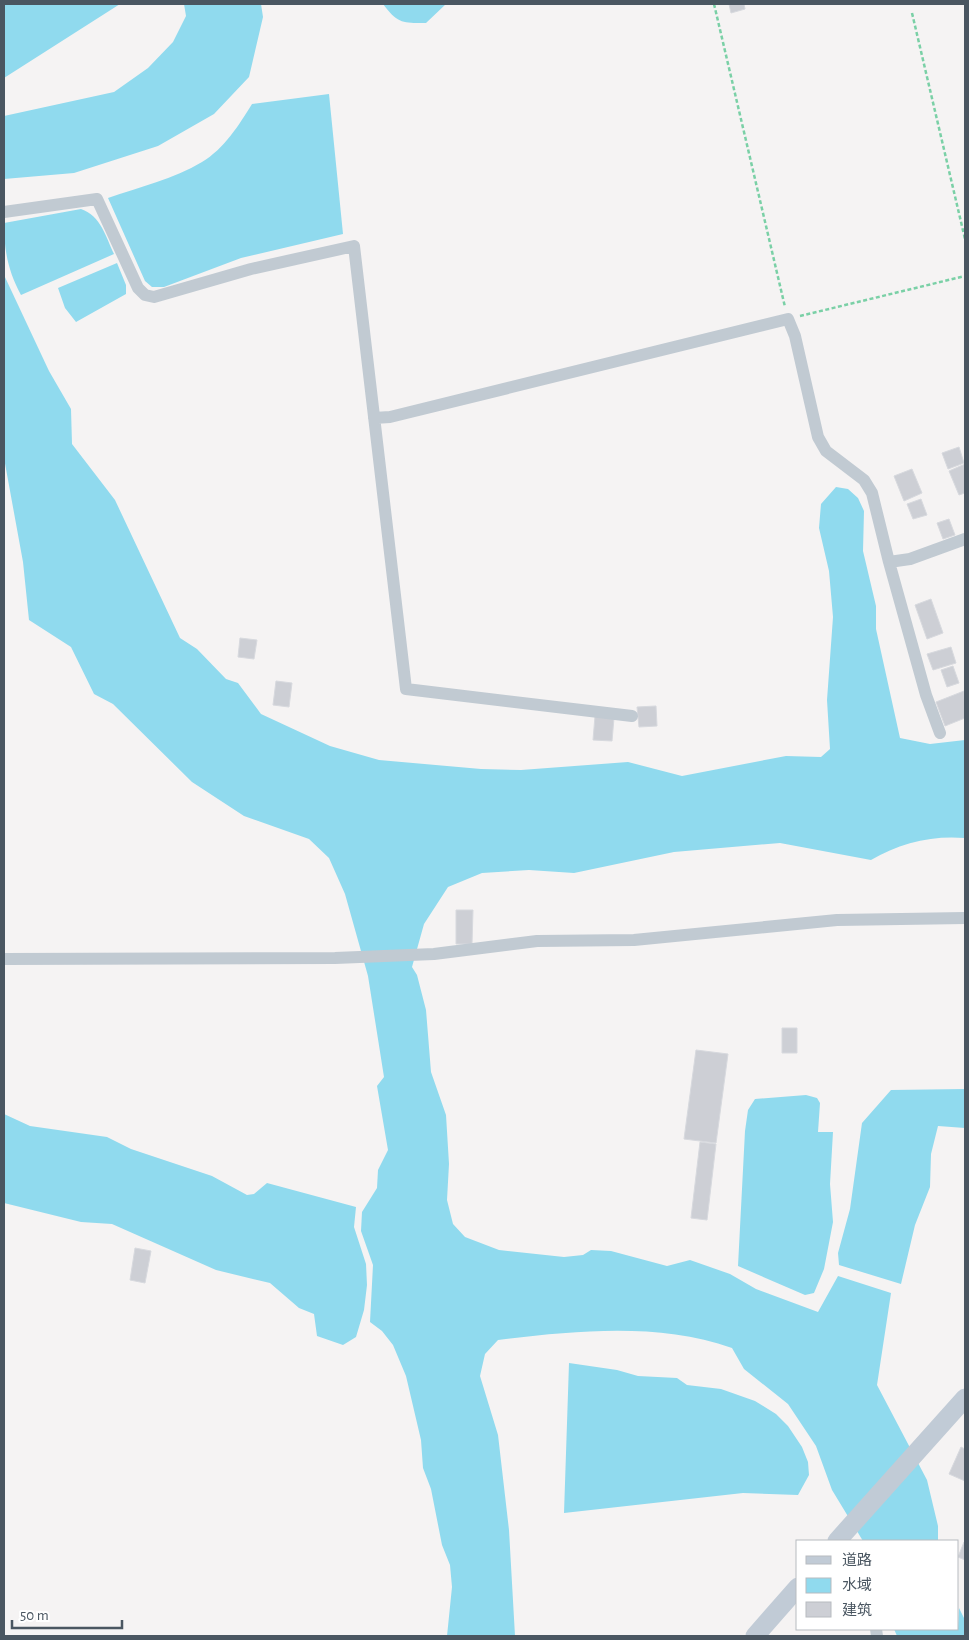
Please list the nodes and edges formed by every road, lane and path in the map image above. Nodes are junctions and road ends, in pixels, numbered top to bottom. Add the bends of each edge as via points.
1 (714, 4) edge
2 (912, 13) dead end
3 (4, 212) edge
4 (965, 239) edge
5 (965, 276) edge
6 (788, 319) junction
7 (374, 418) junction
8 (965, 539) edge
9 (889, 562) junction
10 (632, 716) dead end
11 (940, 733) dead end
12 (965, 918) edge
13 (4, 959) edge
14 (965, 1398) edge
15 (843, 1535) edge
16 (796, 1589) edge
17 (755, 1636) edge

1 - 6 path
2 - 4 path
3 - 7 street via 97,198 138,288 145,295 154,297 251,269 354,246
5 - 6 path
6 - 7 street via 390,417
6 - 9 street via 795,336 818,437 826,451 864,480 872,493
7 - 10 street via 406,689
8 - 9 street via 910,559
9 - 11 street via 926,695
12 - 13 street via 837,920 634,940 536,941 434,954 335,958
14 - 15 main road
16 - 17 main road

